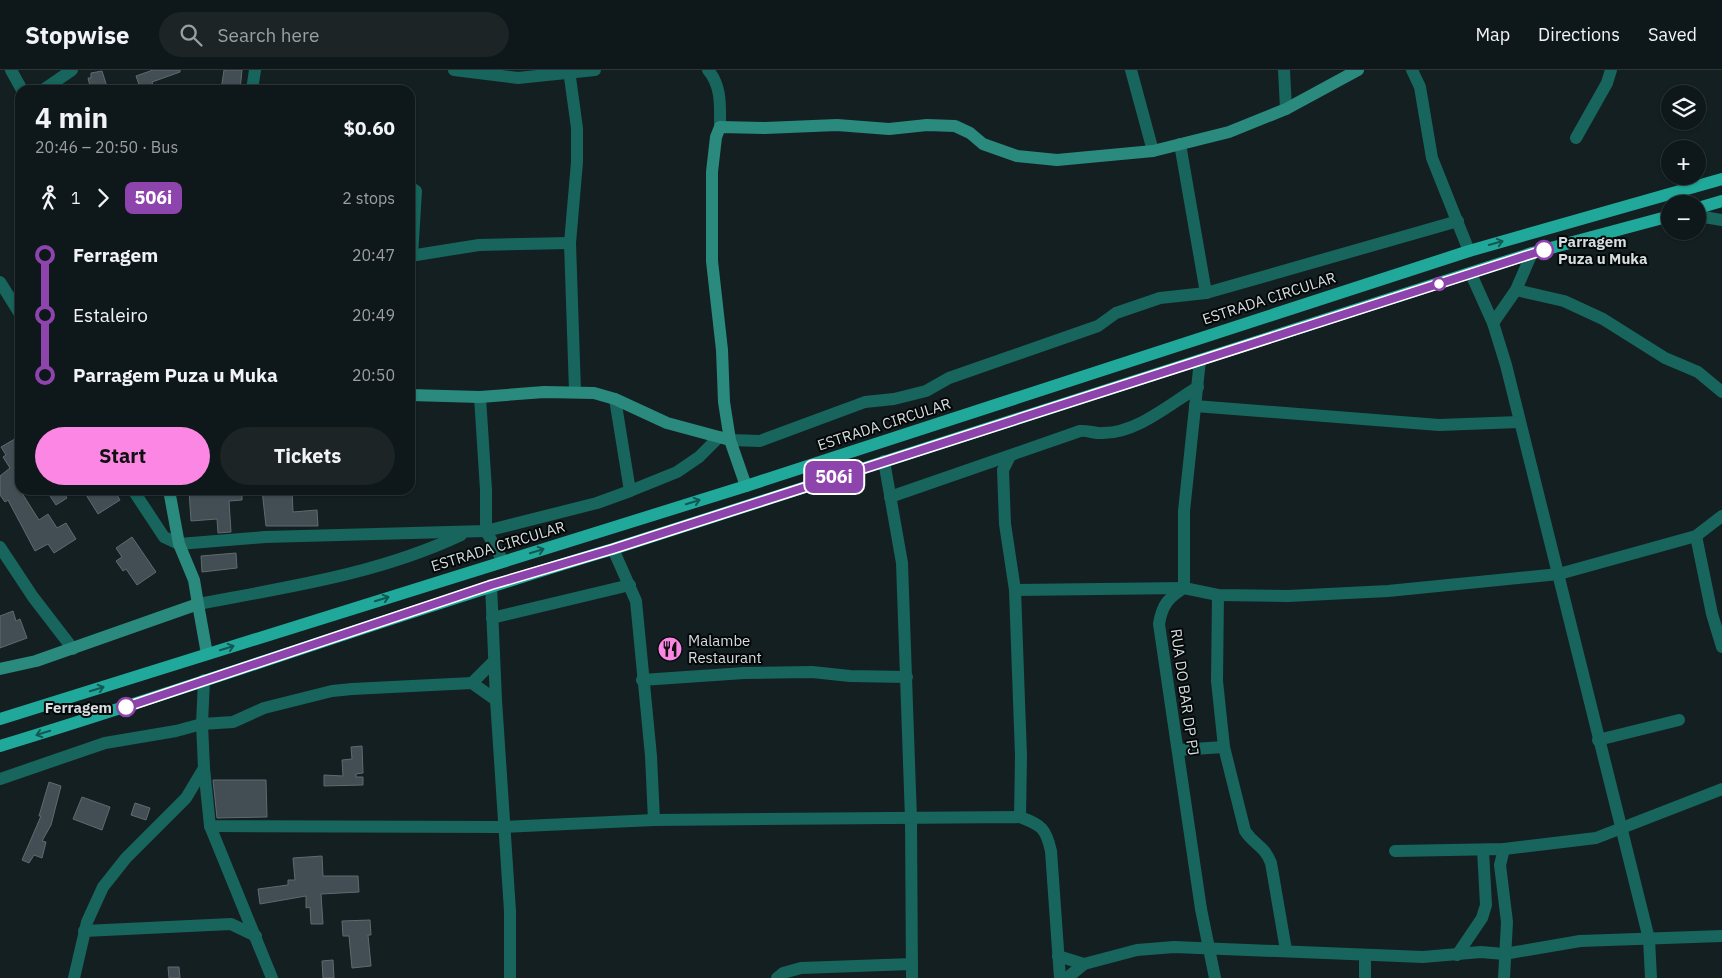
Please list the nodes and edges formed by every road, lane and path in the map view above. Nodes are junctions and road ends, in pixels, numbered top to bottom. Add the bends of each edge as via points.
1 (11, 70) edge
2 (72, 70) edge
3 (255, 70) edge
4 (454, 70) edge
5 (595, 70) edge
6 (708, 70) edge
7 (1131, 70) edge
8 (1284, 70) edge
9 (1358, 70) edge
10 (1412, 70) edge
11 (1611, 70) edge
12 (569, 72) edge
13 (19, 85) edge
14 (50, 85) edge
15 (253, 85) edge
16 (1286, 109) junction
17 (720, 127) junction
18 (1576, 138) dead end
19 (1180, 144) junction
20 (1153, 150) junction
21 (1722, 179) edge
22 (415, 190) edge
23 (1722, 201) edge
24 (415, 204) edge
25 (1706, 206) edge
26 (1706, 217) edge
27 (1661, 218) edge
28 (1722, 220) edge
29 (1458, 221) junction
30 (570, 244) junction
31 (1469, 251) junction
32 (1532, 253) junction
33 (415, 255) edge
34 (1471, 274) junction
35 (0, 282) edge
36 (1516, 290) junction
37 (1206, 293) junction
38 (15, 306) edge
39 (1493, 323) junction
40 (1200, 360) junction
41 (1198, 387) junction
42 (575, 390) junction
43 (1722, 392) edge
44 (415, 395) edge
45 (480, 397) junction
46 (615, 399) junction
47 (1195, 406) junction
48 (1519, 422) junction
49 (725, 439) junction
50 (1010, 456) junction
51 (884, 461) junction
52 (989, 462) junction
53 (1003, 470) junction
54 (746, 486) junction
55 (630, 491) junction
56 (136, 495) edge
57 (170, 495) edge
58 (890, 497) junction
59 (1722, 516) edge
60 (486, 531) junction
61 (466, 532) junction
62 (1696, 536) junction
63 (179, 544) junction
64 (0, 547) edge
65 (613, 549) junction
66 (503, 561) junction
67 (1559, 574) junction
68 (491, 585) junction
69 (630, 585) junction
70 (1184, 588) junction
71 (1015, 590) junction
72 (1218, 595) junction
73 (198, 604) junction
74 (492, 618) junction
75 (1722, 647) edge
76 (73, 648) junction
77 (207, 654) junction
78 (494, 661) junction
79 (0, 669) edge
80 (907, 677) junction
81 (204, 680) junction
82 (642, 680) junction
83 (472, 684) junction
84 (496, 700) junction
85 (0, 720) edge
86 (1680, 720) dead end
87 (202, 724) junction
88 (1598, 740) junction
89 (0, 746) edge
90 (1224, 747) junction
91 (1178, 750) junction
92 (204, 768) junction
93 (0, 778) edge
94 (1722, 789) edge
95 (1020, 817) junction
96 (911, 819) junction
97 (654, 820) junction
98 (210, 826) junction
99 (504, 827) junction
100 (1623, 828) junction
101 (1504, 849) junction
102 (1483, 850) junction
103 (1395, 851) dead end
104 (84, 931) junction
105 (256, 936) junction
106 (1722, 936) edge
107 (1649, 939) junction
108 (1207, 948) junction
109 (1286, 950) junction
110 (1457, 954) junction
111 (1504, 954) junction
112 (1058, 956) junction
113 (1365, 956) junction
114 (912, 964) junction
115 (1084, 964) junction
116 (74, 978) edge
117 (272, 978) edge
118 (510, 978) edge
119 (777, 978) edge
120 (912, 978) edge
121 (1060, 978) edge
122 (1067, 978) edge
123 (1215, 978) edge
124 (1366, 978) edge
125 (1504, 978) edge
126 (1651, 978) edge

1 - 13 street
2 - 14 street
3 - 15 street
4 - 12 street via 518,78
5 - 12 street
6 - 17 street via 715,78 720,98
7 - 20 street
8 - 16 street
9 - 16 street
10 - 29 street via 1420,87 1432,158
11 - 18 street
12 - 30 street via 577,162
16 - 19 street via 1229,132
17 - 20 street via 955,126 983,144 1017,156 1057,160
17 - 49 street via 712,172 712,261 722,350
19 - 20 street
19 - 37 street
31 -> 21 main road, ESTRADA CIRCULAR
22 - 24 street
23 - 25 main road
26 - 28 street
27 - 32 main road
29 - 31 street
29 - 37 street
30 - 33 street via 479,245
30 - 42 street
31 - 54 main road, ESTRADA CIRCULAR
32 - 34 main road
32 - 36 street
34 - 39 street
34 - 40 main road
35 - 38 street
36 - 39 street
36 - 43 street via 1564,301 1603,319 1665,358 1698,372
37 - 49 street via 1160,298 1116,313 1098,326 949,378 926,391 865,402 760,441
39 - 48 street
40 - 41 street
40 - 51 main road
41 - 47 street
41 - 50 street via 1137,424 1118,431 1101,434 1080,431
42 - 45 street
42 - 46 street
44 - 45 street
45 - 60 street
46 - 49 street via 667,423
46 - 55 street
47 - 48 street via 1439,425
47 - 70 street via 1184,511
48 - 67 street
49 - 54 street
49 - 55 street via 677,472
50 - 52 street
50 - 53 street
51 - 58 street
51 - 65 main road
52 - 53 street
52 - 58 street
53 - 71 street via 1005,524
66 -> 54 main road, ESTRADA CIRCULAR
55 - 60 street via 597,503
56 - 63 street via 164,537
57 - 63 street
58 - 80 street via 902,563
59 - 62 street
60 - 61 street
60 - 66 street
61 - 63 street via 265,537
61 - 73 street via 397,562 331,579
62 - 67 street
62 - 75 street
63 - 73 street via 194,580
64 - 76 street
65 - 68 main road
65 - 69 street
77 -> 66 main road, ESTRADA CIRCULAR
67 - 72 street via 1388,591 1288,596
67 - 88 street
68 - 74 street
68 - 81 main road
69 - 74 street
69 - 82 street via 636,601
70 - 71 street
70 - 72 street
70 - 91 street, RUA DO BAR DP PJ via 1168,598 1159,624
71 - 95 street
72 - 90 street via 1217,681
73 - 76 street
73 - 77 street
74 - 78 street
76 - 79 street
85 -> 77 main road, ESTRADA CIRCULAR
78 - 83 street
78 - 84 street
80 - 82 street via 812,672
80 - 96 street
81 - 87 street
81 -> 89 main road
82 - 97 street
83 - 84 street
83 - 87 street via 332,691 264,708 233,722
84 - 99 street
86 - 88 street
87 - 92 street
87 - 93 street via 71,752
88 - 100 street
90 - 91 street
90 - 109 street via 1245,830 1251,840 1266,851 1271,863
91 - 108 street, RUA DO BAR DP PJ
92 - 98 street
92 - 104 street via 186,798 102,887
94 - 100 street
95 - 96 street
95 - 112 street via 1047,832
96 - 97 street
96 - 114 street
97 - 99 street
98 - 99 street
98 - 105 street
99 - 118 street via 510,911
100 - 101 street via 1596,838
100 - 107 street
101 - 102 street
101 - 111 street via 1500,865 1507,922
102 - 103 street
102 - 110 street via 1486,905 1482,918
104 - 105 street via 231,924
104 - 116 street
105 - 117 street
106 - 107 street
107 - 111 street via 1580,940
107 - 126 street
108 - 109 street
108 - 115 street via 1137,950
108 - 123 street, RUA DO BAR DP PJ
109 - 113 street
110 - 111 street
110 - 113 street
111 - 125 street
112 - 115 street
112 - 121 street
113 - 124 street
114 - 119 street via 801,968
114 - 120 street
115 - 122 street

